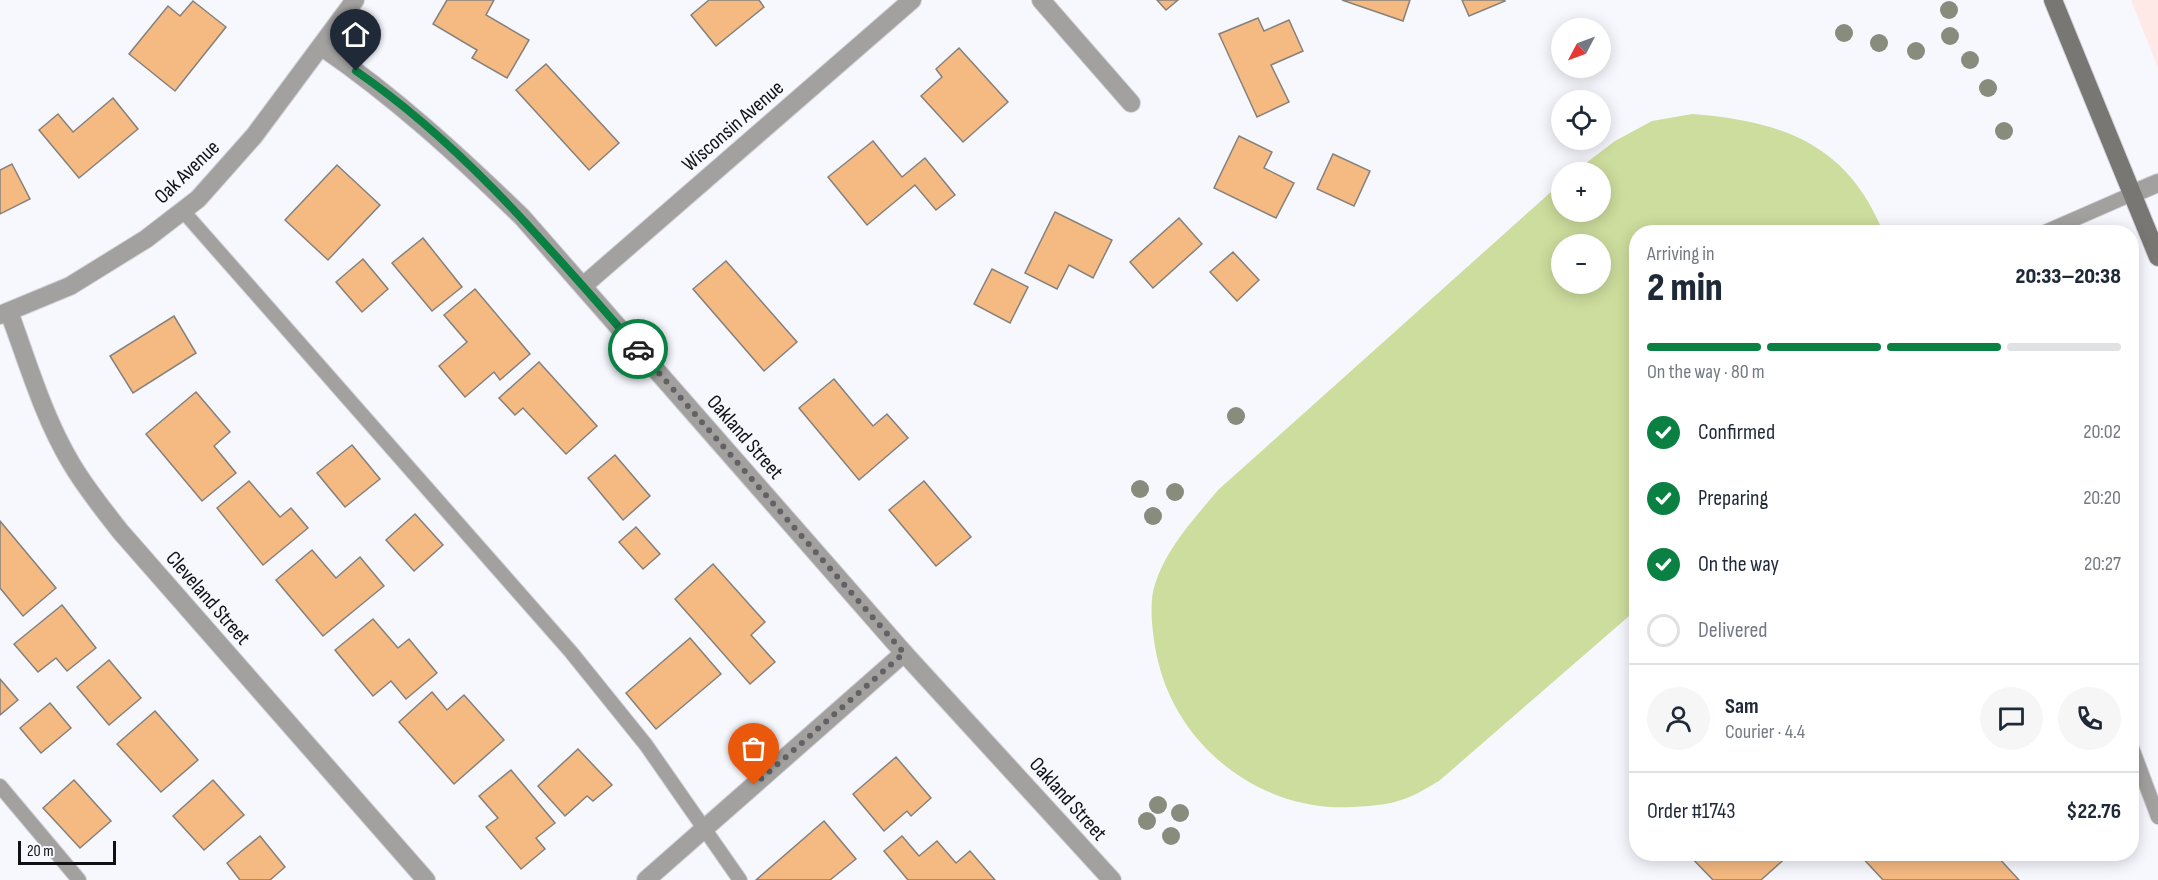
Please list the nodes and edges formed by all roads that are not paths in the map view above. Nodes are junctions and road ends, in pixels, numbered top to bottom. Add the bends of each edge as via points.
1 (355, 0) edge
2 (912, 0) edge
3 (1041, 0) edge
4 (2053, 0) edge
5 (322, 47) junction
6 (1131, 103) dead end
7 (2158, 183) edge
8 (2132, 194) junction
9 (183, 211) junction
10 (2061, 225) edge
11 (2158, 257) edge
12 (583, 286) junction
13 (5, 313) edge
14 (904, 653) junction
15 (2139, 767) edge
16 (0, 786) edge
17 (2158, 817) edge
18 (704, 829) junction
19 (79, 880) edge
20 (426, 880) edge
21 (646, 880) edge
22 (740, 880) edge
23 (1112, 880) edge

1 - 5 street, Oak Avenue
2 - 12 street, Wisconsin Avenue
3 - 6 street
4 - 8 street
5 - 9 street, Oak Avenue via 254,136
5 - 12 street, Oakland Street via 373,82 455,152 522,217
7 - 8 street
8 - 10 lane
8 - 11 street
9 - 13 street, Oak Avenue via 70,286
9 - 18 lane via 571,652 646,745
12 - 14 street, Oakland Street
13 - 20 street, Cleveland Street via 70,462 92,495
14 - 18 street
14 - 23 street, Oakland Street
15 - 17 lane
16 - 19 lane
18 - 21 street
18 - 22 lane

